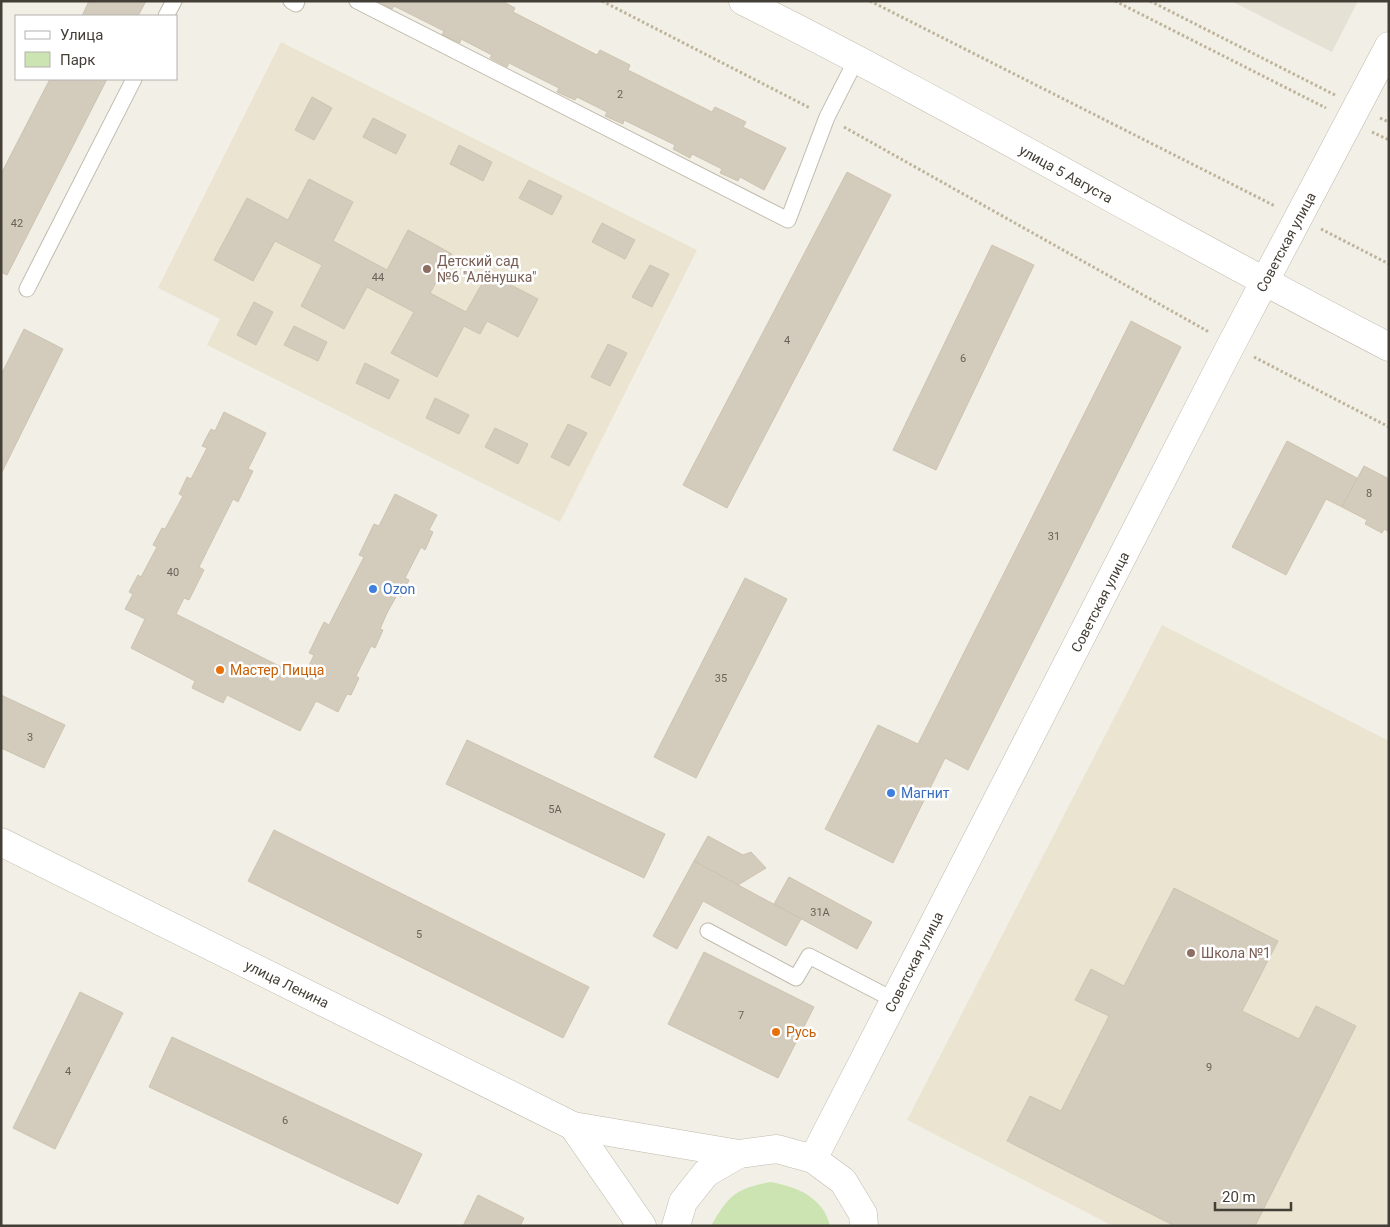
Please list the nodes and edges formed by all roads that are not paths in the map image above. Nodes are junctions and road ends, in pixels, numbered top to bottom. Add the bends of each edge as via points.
1 (174, 1) edge
2 (291, 1) edge
3 (297, 1) edge
4 (357, 1) edge
5 (742, 1) edge
6 (167, 15) edge
7 (1389, 46) edge
8 (857, 58) junction
9 (133, 80) edge
10 (1265, 284) junction
11 (27, 289) dead end
12 (1389, 347) edge
13 (1, 842) edge
14 (708, 931) dead end
15 (894, 1000) junction
16 (573, 1126) junction
17 (739, 1154) junction
18 (813, 1159) junction
19 (642, 1226) edge
20 (676, 1226) edge
21 (864, 1226) edge

1 - 6 lane
2 - 3 lane via 296,4
4 - 8 lane via 788,220 827,117
5 - 8 street, улица 5 Августа
7 - 10 street, Советская улица
8 - 10 street, улица 5 Августа
9 - 11 lane
10 - 12 street, улица 5 Августа
10 - 15 street, Советская улица
13 - 16 street, улица Ленина
14 - 15 lane via 796,978 809,956
15 - 18 street, Советская улица
16 - 17 street
16 - 19 street
17 - 18 street via 776,1149
17 - 20 street via 706,1172 683,1202
18 - 21 street via 844,1181 863,1214

